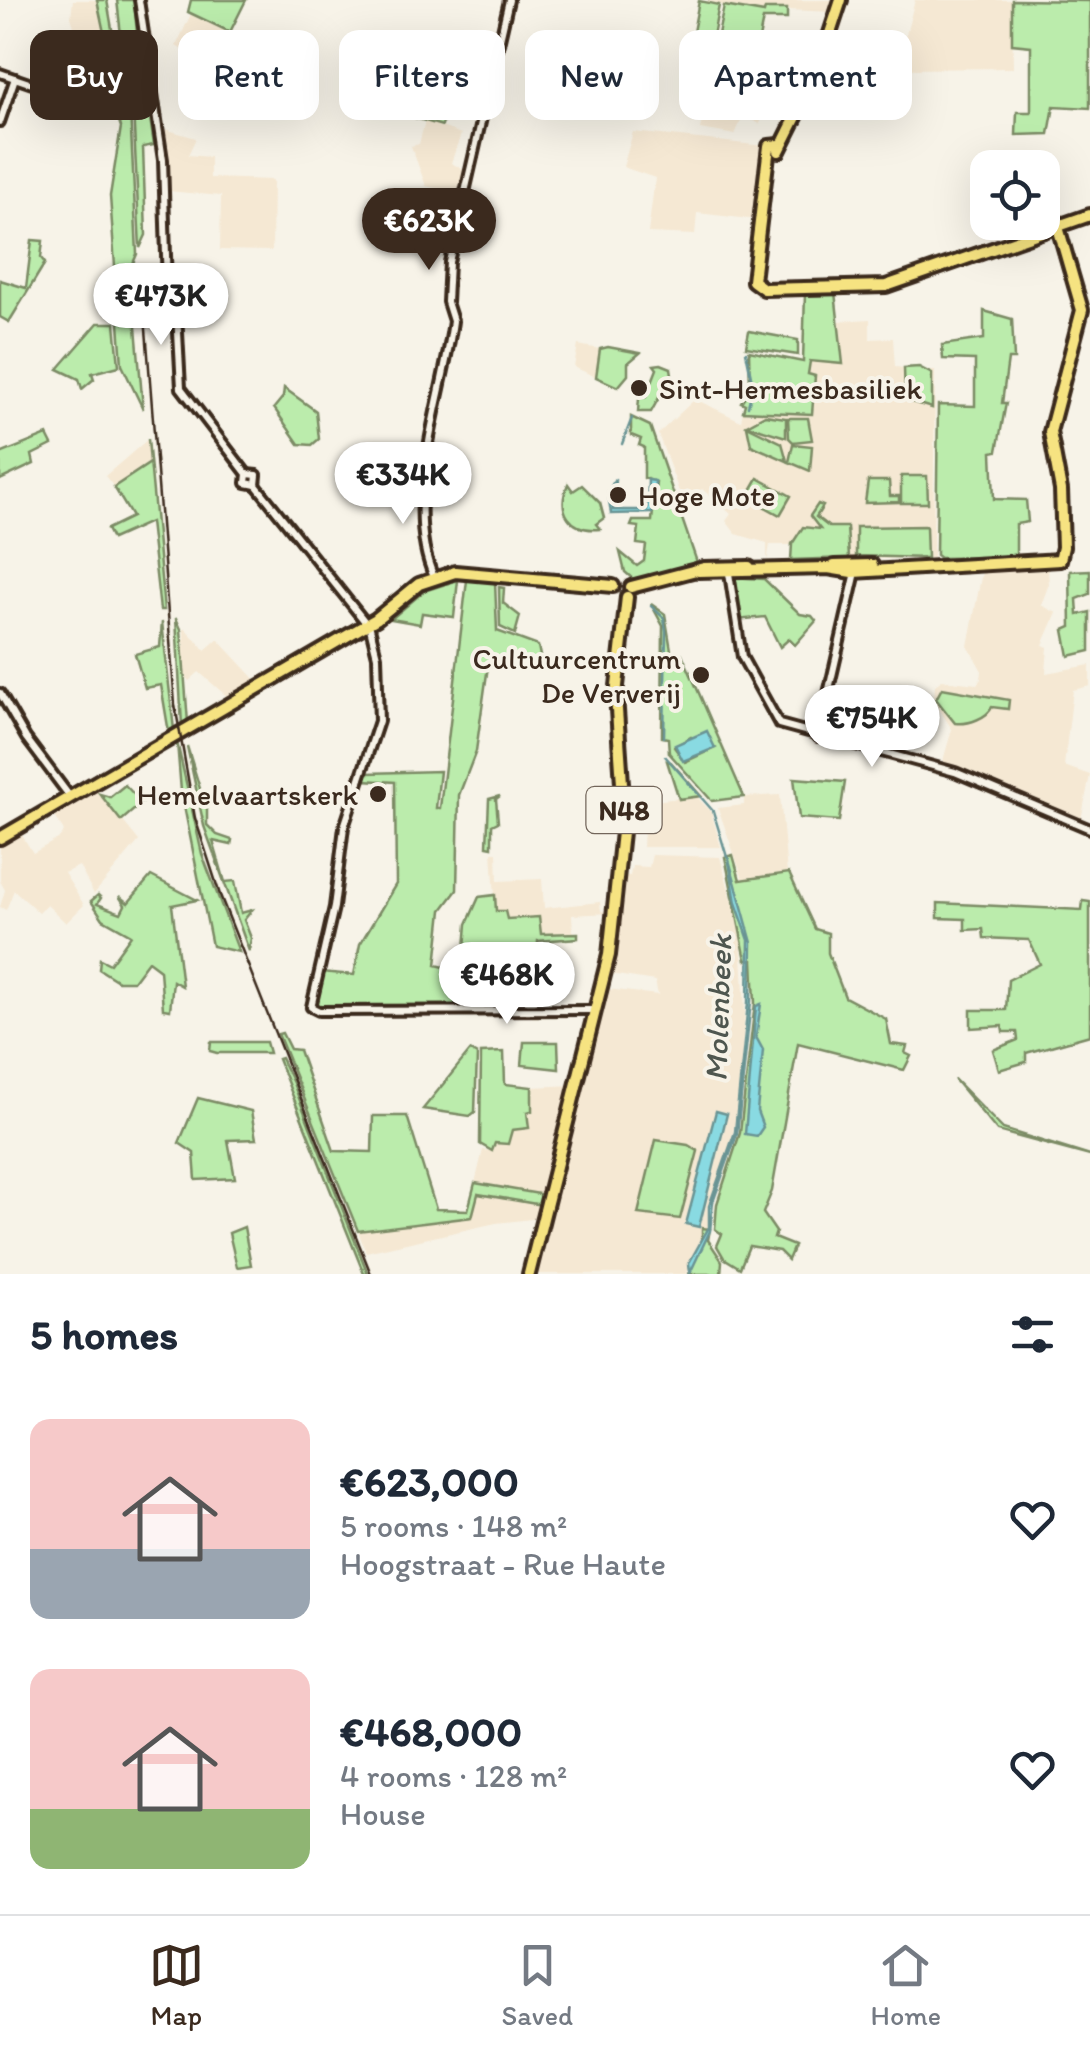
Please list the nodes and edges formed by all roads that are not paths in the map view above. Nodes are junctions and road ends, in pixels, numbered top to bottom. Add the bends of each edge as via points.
1 (139, 0) edge
2 (509, 0) edge
3 (841, 0) edge
4 (142, 30) edge
5 (0, 72) edge
6 (14, 78) junction
7 (30, 83) edge
8 (154, 120) edge
9 (0, 122) edge
10 (1090, 215) edge
11 (1060, 227) edge
12 (1022, 240) edge
13 (1058, 240) edge
14 (852, 567) junction
15 (728, 570) junction
16 (434, 577) junction
17 (629, 592) junction
18 (364, 624) junction
19 (0, 693) edge
20 (818, 737) junction
21 (72, 798) junction
22 (1090, 829) edge
23 (0, 838) edge
24 (597, 1011) junction
25 (528, 1274) edge

1 - 4 street
2 - 16 street via 448,262 451,335 422,512 422,550
3 - 12 main road via 815,78 776,150 764,283 886,286
5 - 6 street
6 - 7 street
6 - 9 street
8 - 18 street via 163,160 167,288 185,398
10 - 11 main road
13 - 14 main road via 1082,314 1050,432 1061,490 1062,557 1042,564
14 - 15 main road
14 - 20 street
15 - 17 main road via 698,571
15 - 20 street via 742,657 764,702 779,724
16 - 17 main road via 508,575 613,586 617,597
16 - 18 main road
17 - 24 main road, N48 via 616,695 624,814
18 - 21 main road
18 - 24 street via 376,646 379,721 344,827 334,907 310,1002 319,1011
19 - 21 street
20 - 22 street via 943,769
21 - 23 main road
24 - 25 main road, N48

